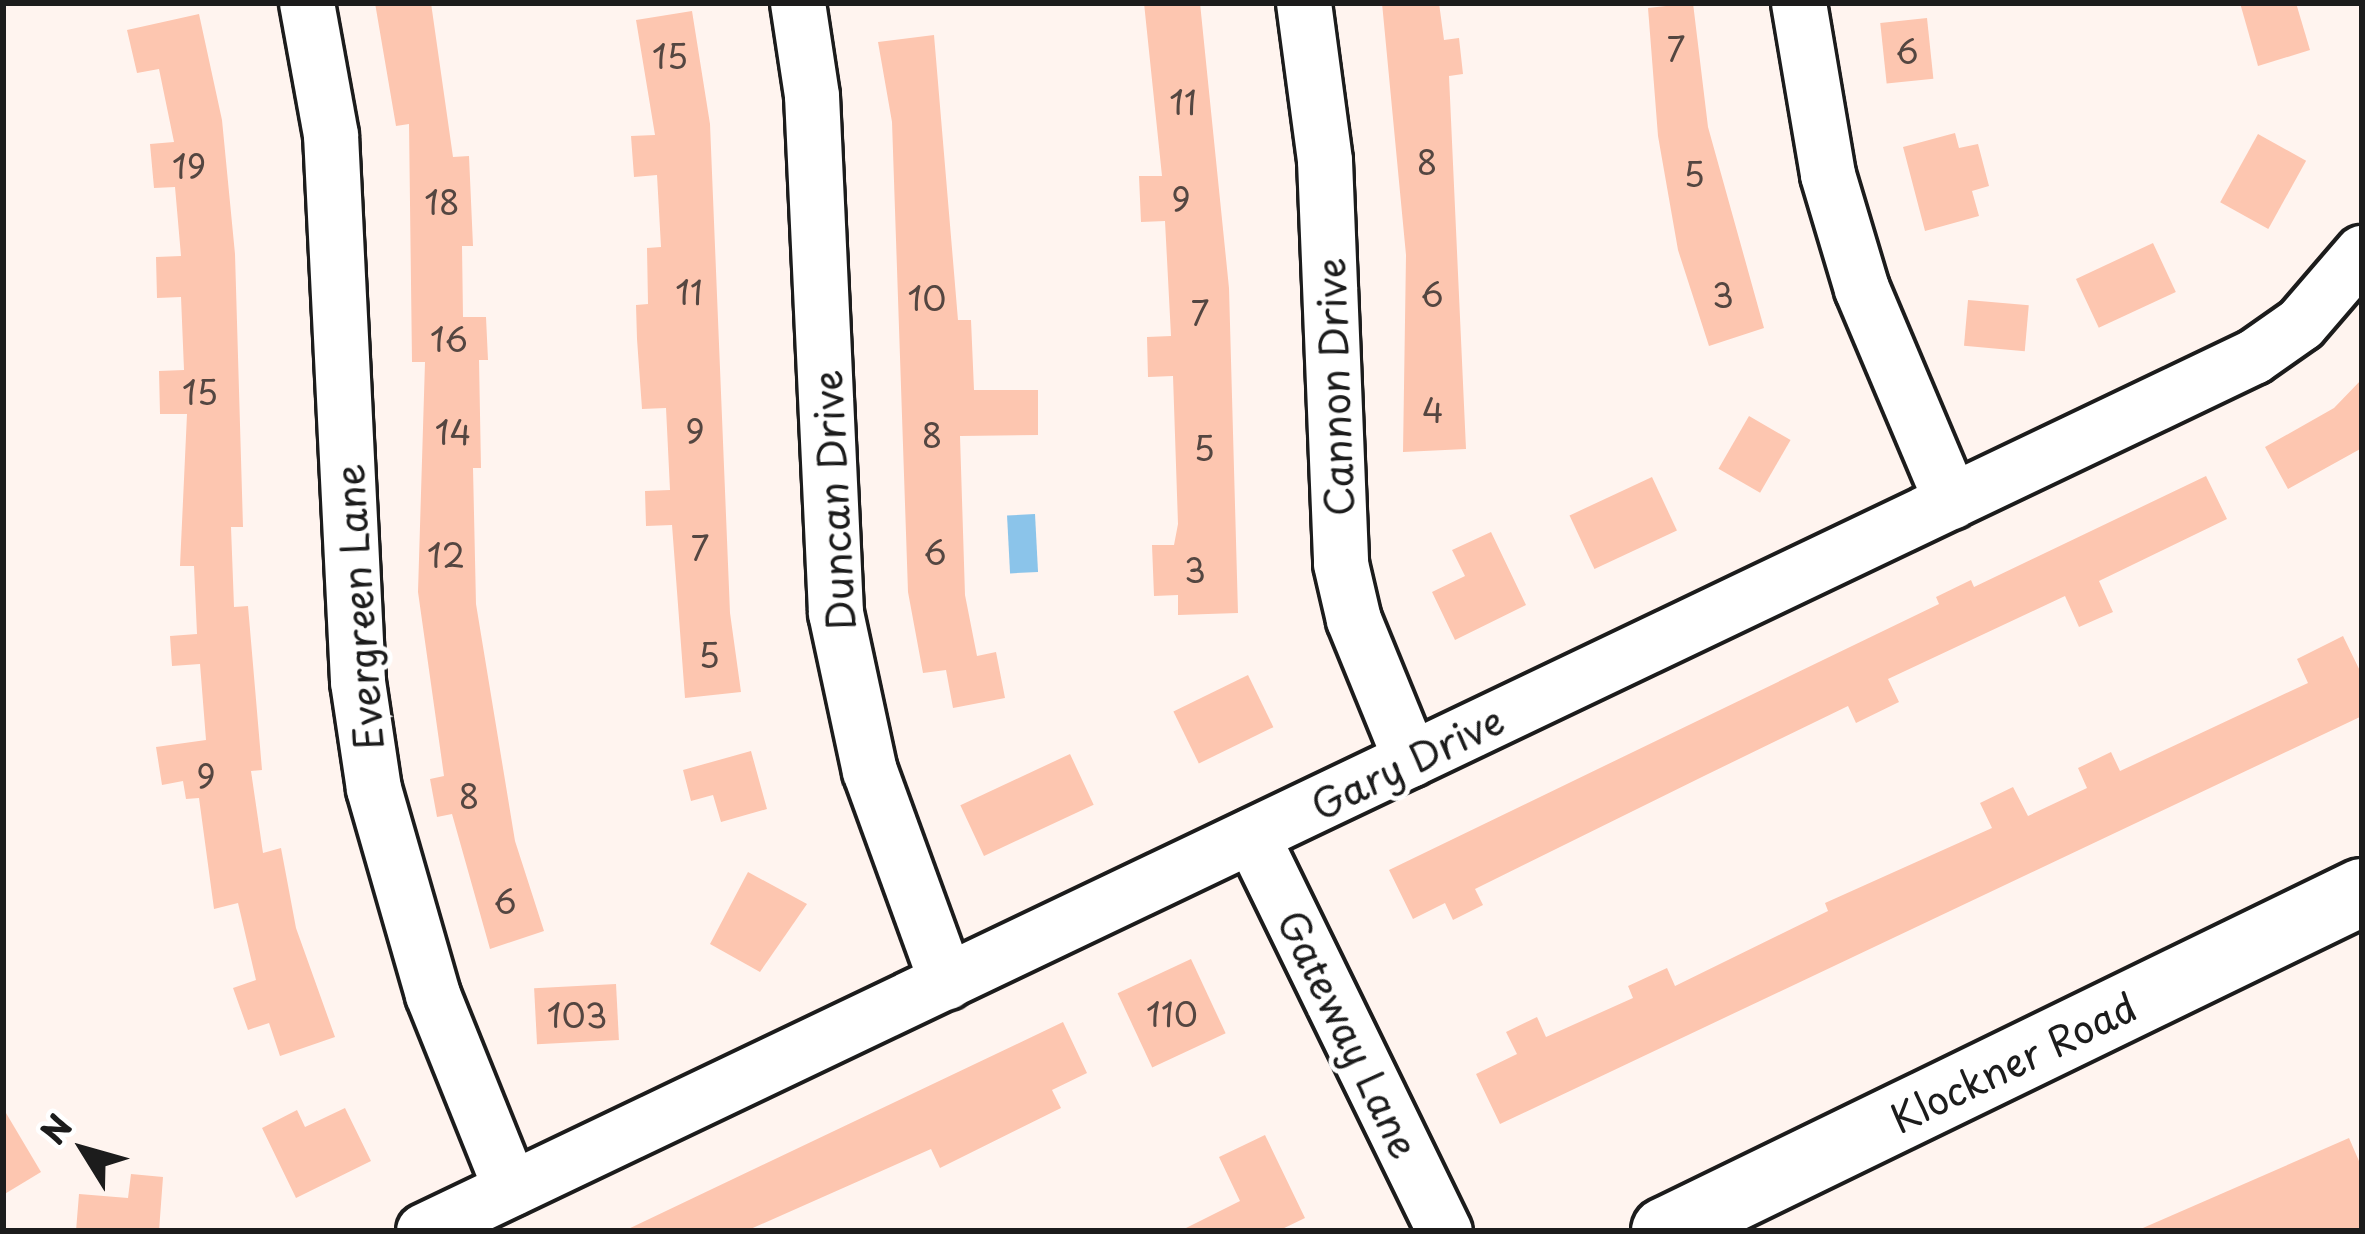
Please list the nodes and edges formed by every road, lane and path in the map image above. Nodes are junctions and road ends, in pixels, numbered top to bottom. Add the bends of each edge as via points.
1 (307, 3) edge
2 (798, 3) edge
3 (1304, 3) edge
4 (1799, 3) edge
5 (2362, 253) edge
6 (1952, 502) junction
7 (1411, 760) junction
8 (1252, 836) junction
9 (2362, 892) edge
10 (947, 982) junction
11 (512, 1189) junction
12 (424, 1231) edge
13 (1445, 1231) edge
14 (1665, 1231) edge

1 - 11 street, Evergreen Lane via 331,135 358,682 374,789 433,994
2 - 10 street, Duncan Drive via 812,96 836,613 870,771
3 - 7 street, Cannon Drive via 1325,161 1341,564 1354,620
4 - 6 street via 1828,176 1862,289
5 - 6 street, Gary Drive via 2301,324 2254,357
6 - 7 street, Gary Drive
7 - 8 street, Gary Drive
8 - 10 street, Gary Drive
8 - 13 street, Gateway Lane
9 - 14 main road, Klockner Road
10 - 11 street, Gary Drive
11 - 12 street, Gary Drive

